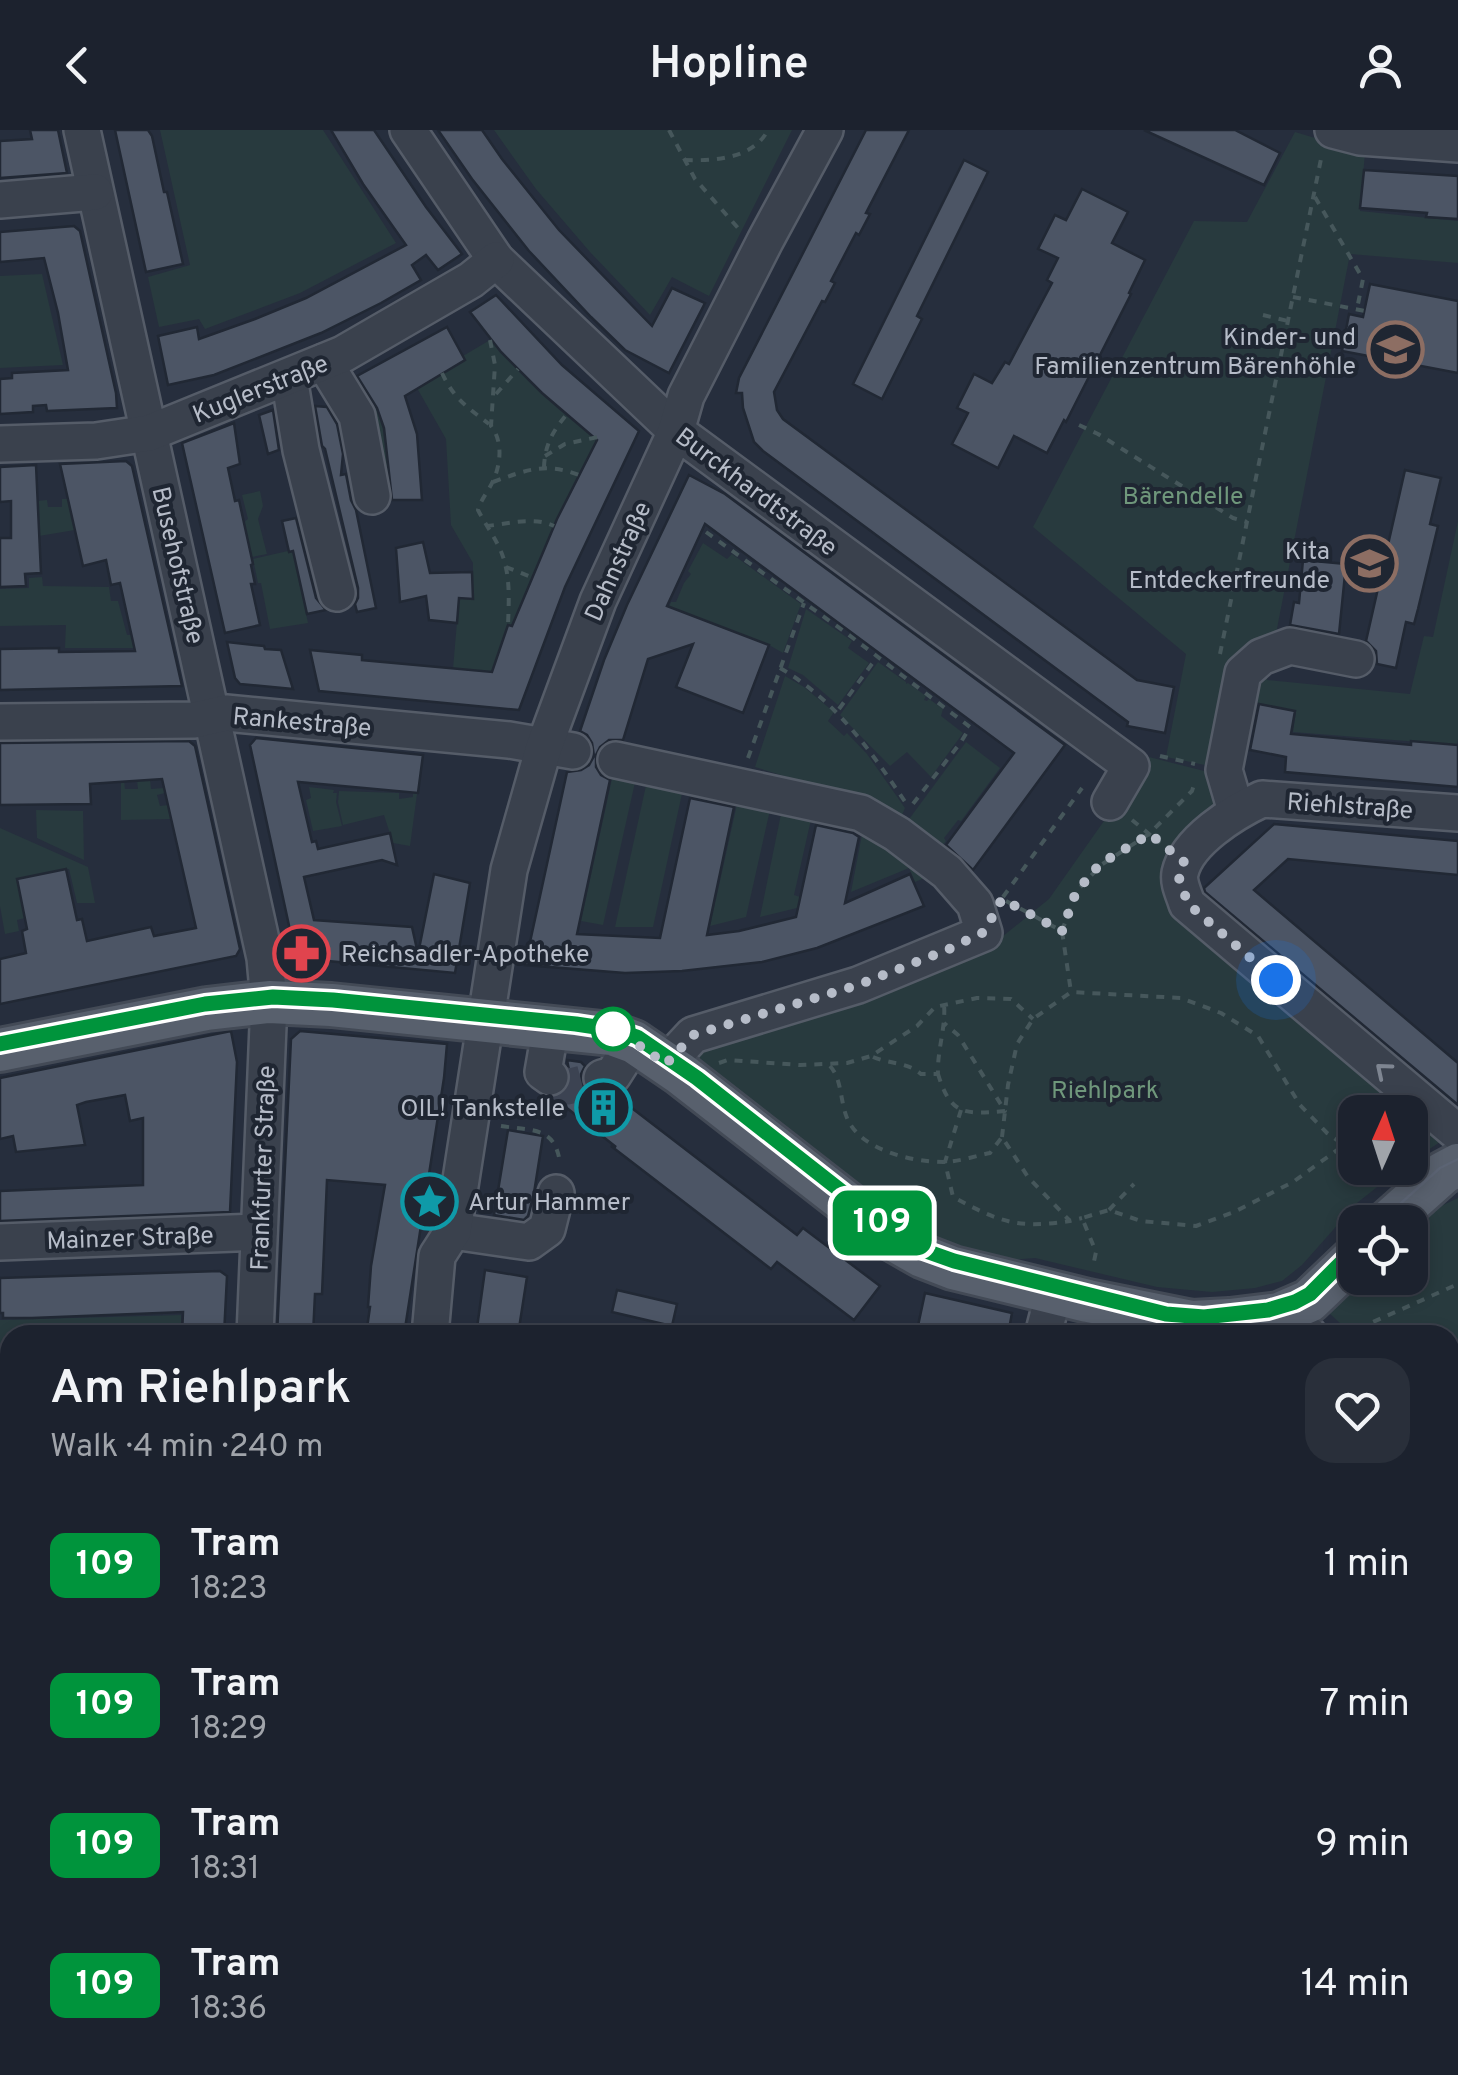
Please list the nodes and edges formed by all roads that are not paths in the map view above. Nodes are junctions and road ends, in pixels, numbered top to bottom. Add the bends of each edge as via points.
1 (82, 130) edge
2 (408, 130) edge
3 (826, 130) edge
4 (1328, 140) edge
5 (1458, 144) edge
6 (94, 192) junction
7 (0, 200) edge
8 (496, 260) junction
9 (324, 362) junction
10 (288, 376) junction
11 (676, 431) junction
12 (149, 433) junction
13 (0, 444) edge
14 (372, 496) dead end
15 (337, 594) dead end
16 (1356, 659) dead end
17 (213, 716) junction
18 (0, 722) edge
19 (558, 749) junction
20 (616, 760) dead end
21 (1098, 793) road end
22 (1236, 812) junction
23 (1458, 813) edge
24 (270, 1002) junction
25 (486, 1021) junction
26 (551, 1026) junction
27 (0, 1050) edge
28 (660, 1060) junction
29 (550, 1077) dead end
30 (602, 1078) tunnel mouth
31 (1457, 1138) edge
32 (556, 1193) road end
33 (1407, 1205) edge
34 (453, 1231) junction
35 (259, 1232) junction
36 (0, 1242) edge
37 (1338, 1276) edge
38 (1071, 1296) junction
39 (1294, 1324) edge
40 (256, 1325) edge
41 (431, 1325) edge
42 (1050, 1325) edge
43 (1176, 1325) edge
44 (1267, 1325) edge

1 - 6 street, Busehofstraße
2 - 8 street, Burckhardtstraße
3 - 11 street, Dahnstraße via 686,396
4 - 5 street
6 - 7 street
6 - 12 street, Busehofstraße
8 - 9 street, Kuglerstraße
8 - 11 street, Burckhardtstraße
9 - 10 street, Kuglerstraße
9 - 14 street via 356,416
10 - 12 street, Kuglerstraße
10 - 15 street
11 - 19 street, Dahnstraße via 598,601
11 - 21 street, Burckhardtstraße via 1131,766
12 - 13 street, Kuglerstraße
12 - 17 street, Busehofstraße
16 - 22 street via 1290,646 1261,656 1243,674 1224,770
17 - 18 street, Rankestraße
17 - 19 street, Rankestraße
17 - 24 street, Busehofstraße
19 - 25 street, Dahnstraße via 509,870
20 - 28 street via 903,821 975,904 984,932 858,985 693,1035
22 - 23 street, Riehlstraße via 1262,799
31 -> 22 street, Riehlstraße via 1188,904 1179,878 1188,853
24 - 25 main road
24 - 27 main road
24 - 35 street, Frankfurter Straße
25 - 26 main road
25 - 34 street, Dahnstraße
26 - 28 main road via 612,1034
26 - 29 street via 542,1072
28 - 30 street
28 - 38 main road via 908,1248 954,1268
31 - 33 main road via 1443,1173
32 - 34 street via 546,1229 530,1242
34 - 41 street, Dahnstraße via 437,1256
35 - 36 street, Mainzer Straße
35 - 40 street, Frankfurter Straße
37 - 39 main road
38 - 42 street
38 - 43 main road
39 - 44 main road

